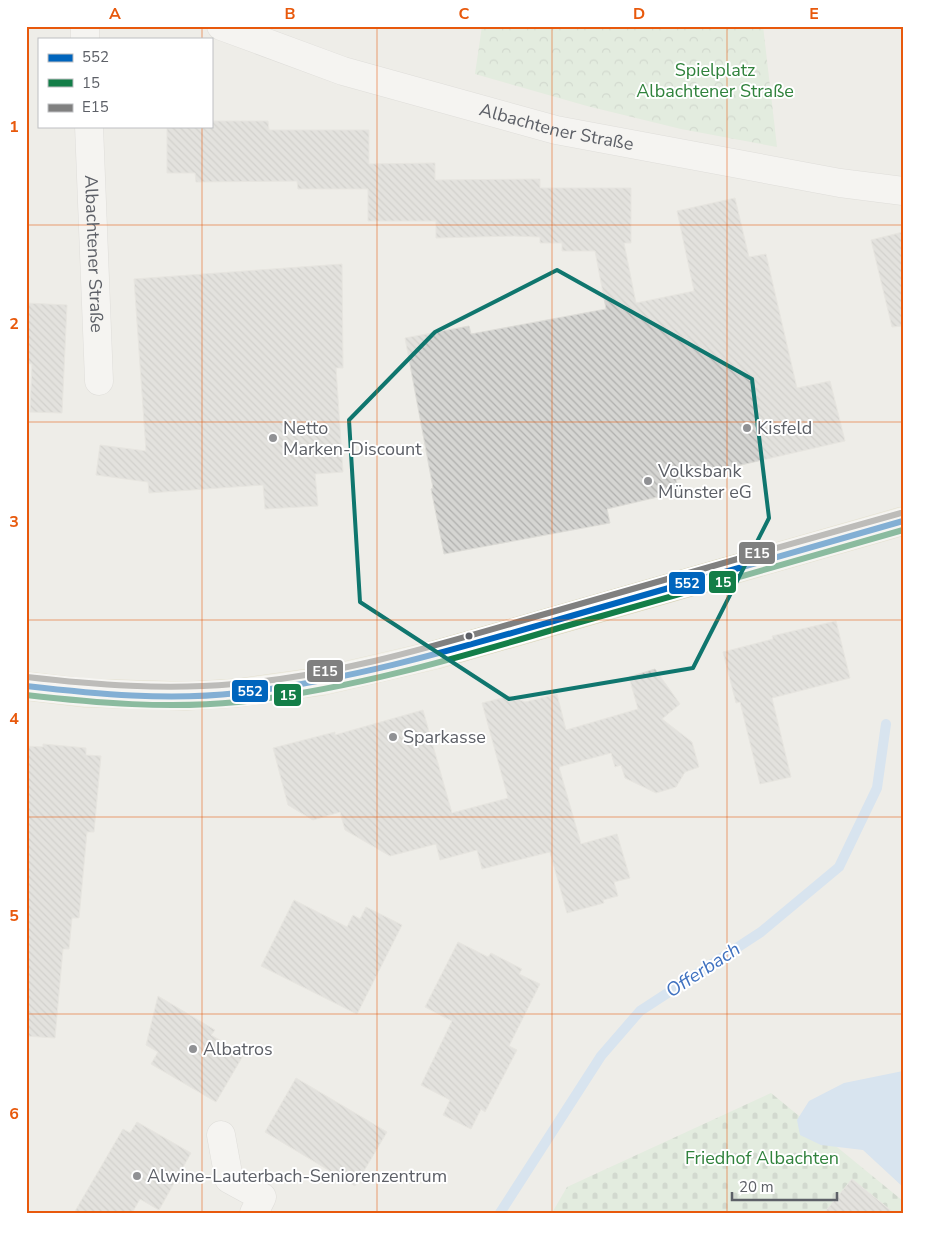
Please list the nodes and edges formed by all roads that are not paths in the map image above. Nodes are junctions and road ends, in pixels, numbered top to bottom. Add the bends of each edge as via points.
1 (221, 26) edge
2 (88, 128) edge
3 (903, 191) edge
4 (99, 381) dead end
5 (903, 521) edge
6 (26, 686) edge
7 (221, 1135) dead end
8 (254, 1213) edge

1 - 3 street, Albachtener Straße via 343,71 556,130 840,183
2 - 4 street, Albachtener Straße
5 - 6 main road via 435,655 323,681 237,693 186,696 86,693
7 - 8 street via 229,1179 262,1197

